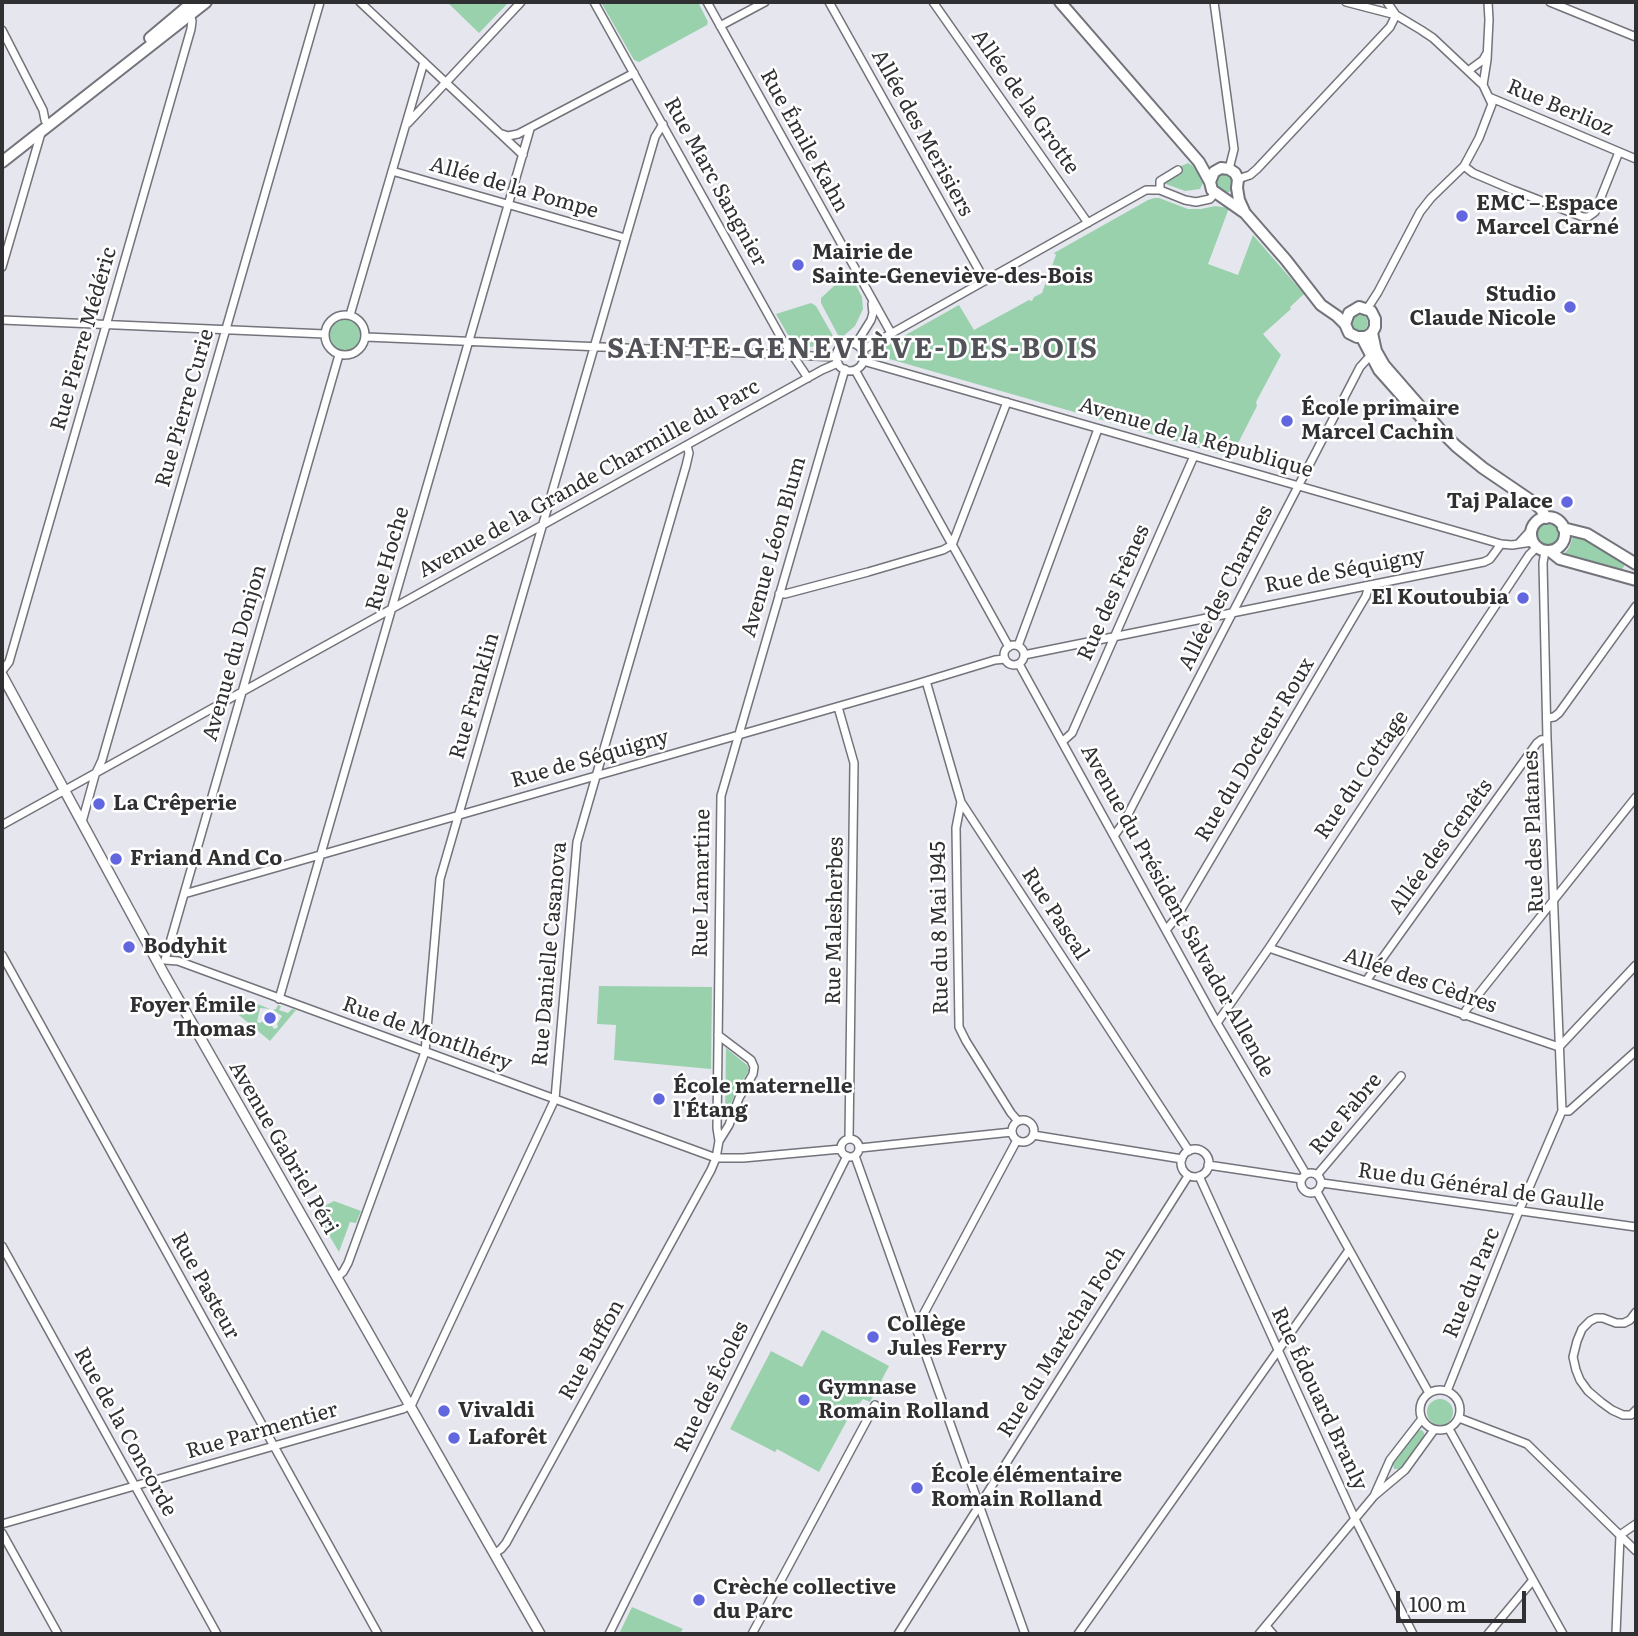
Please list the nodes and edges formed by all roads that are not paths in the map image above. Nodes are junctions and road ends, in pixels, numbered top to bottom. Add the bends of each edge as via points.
1 (193, 2) edge
2 (198, 2) edge
3 (206, 2) edge
4 (320, 2) edge
5 (360, 2) edge
6 (522, 2) edge
7 (594, 2) edge
8 (707, 2) edge
9 (765, 2) edge
10 (829, 2) edge
11 (933, 2) edge
12 (1060, 2) edge
13 (1214, 2) edge
14 (1346, 2) edge
15 (1387, 2) edge
16 (1488, 2) edge
17 (1550, 2) edge
18 (190, 14) junction
19 (1396, 15) junction
20 (720, 26) junction
21 (2, 30) edge
22 (1636, 37) edge
23 (1488, 53) junction
24 (424, 62) junction
25 (1468, 71) junction
26 (634, 73) junction
27 (447, 83) junction
28 (1483, 85) junction
29 (1489, 97) junction
30 (663, 124) junction
31 (43, 126) junction
32 (405, 127) junction
33 (530, 128) junction
34 (502, 134) junction
35 (1619, 152) junction
36 (2, 153) edge
37 (523, 155) junction
38 (1636, 159) edge
39 (2, 162) edge
40 (1199, 163) junction
41 (1464, 166) junction
42 (1223, 169) junction
43 (1178, 170) dead end
44 (393, 171) junction
45 (1210, 182) junction
46 (1238, 184) junction
47 (1160, 190) junction
48 (1219, 195) junction
49 (509, 204) junction
50 (1245, 213) junction
51 (1088, 222) junction
52 (625, 238) junction
53 (2, 267) edge
54 (985, 281) junction
55 (871, 297) junction
56 (1367, 309) junction
57 (350, 315) junction
58 (1347, 318) junction
59 (2, 320) edge
60 (106, 325) junction
61 (225, 330) junction
62 (891, 333) junction
63 (325, 334) junction
64 (1367, 335) junction
65 (366, 337) junction
66 (469, 341) junction
67 (594, 346) junction
68 (859, 347) junction
69 (339, 355) junction
70 (792, 355) junction
71 (1370, 356) junction
72 (837, 360) junction
73 (863, 362) junction
74 (845, 369) junction
75 (855, 370) junction
76 (808, 378) junction
77 (1007, 402) junction
78 (1098, 429) junction
79 (687, 446) junction
80 (1194, 456) junction
81 (1299, 485) junction
82 (1543, 519) junction
83 (542, 526) junction
84 (1563, 528) junction
85 (1519, 543) junction
86 (1501, 544) junction
87 (1539, 544) junction
88 (952, 545) junction
89 (1636, 564) edge
90 (1636, 580) edge
91 (1370, 585) junction
92 (779, 594) junction
93 (1636, 606) edge
94 (392, 608) junction
95 (1234, 611) junction
96 (1115, 636) junction
97 (1013, 647) junction
98 (1024, 655) junction
99 (1005, 660) junction
100 (1019, 664) junction
101 (2, 673) edge
102 (926, 681) junction
103 (242, 692) junction
104 (838, 706) junction
105 (1548, 718) junction
106 (738, 734) junction
107 (1547, 739) junction
108 (1062, 742) junction
109 (95, 775) junction
110 (596, 776) junction
111 (64, 791) junction
112 (1636, 797) edge
113 (961, 802) junction
114 (459, 815) junction
115 (81, 823) junction
116 (2, 825) edge
117 (1114, 836) junction
118 (321, 855) junction
119 (184, 894) junction
120 (1554, 900) junction
121 (1166, 930) junction
122 (1269, 948) junction
123 (2, 955) edge
124 (161, 962) junction
125 (1636, 965) edge
126 (1366, 981) junction
127 (279, 999) junction
128 (1464, 1016) junction
129 (1217, 1023) junction
130 (718, 1035) junction
131 (1559, 1047) junction
132 (1636, 1051) edge
133 (425, 1052) junction
134 (1401, 1076) dead end
135 (555, 1099) junction
136 (1562, 1111) junction
137 (1018, 1121) junction
138 (1012, 1132) junction
139 (1033, 1135) junction
140 (849, 1139) junction
141 (1017, 1140) junction
142 (719, 1142) junction
143 (860, 1148) junction
144 (1189, 1151) junction
145 (848, 1154) junction
146 (716, 1158) junction
147 (1182, 1159) junction
148 (1208, 1165) junction
149 (1188, 1175) junction
150 (1317, 1175) junction
151 (1199, 1176) junction
152 (1304, 1177) junction
153 (1322, 1183) junction
154 (1317, 1192) junction
155 (1520, 1211) junction
156 (1636, 1227) edge
157 (2, 1246) edge
158 (1349, 1250) junction
159 (337, 1277) junction
160 (1636, 1312) edge
161 (915, 1324) junction
162 (1277, 1350) junction
163 (1447, 1391) junction
164 (1429, 1393) junction
165 (875, 1405) dead end
166 (410, 1406) junction
167 (1636, 1410) edge
168 (1459, 1418) junction
169 (1421, 1420) junction
170 (1449, 1429) junction
171 (1434, 1430) junction
172 (274, 1446) junction
173 (135, 1486) junction
174 (1374, 1496) junction
175 (979, 1506) junction
176 (1355, 1519) junction
177 (2, 1524) edge
178 (1636, 1524) edge
179 (2, 1533) edge
180 (1620, 1535) junction
181 (1636, 1551) edge
182 (494, 1554) junction
183 (1533, 1580) junction
184 (1266, 1626) junction
185 (58, 1634) edge
186 (217, 1634) edge
187 (378, 1634) edge
188 (540, 1634) edge
189 (609, 1634) edge
190 (752, 1634) edge
191 (898, 1634) edge
192 (1025, 1634) edge
193 (1078, 1634) edge
194 (1259, 1634) edge
195 (1273, 1634) edge
196 (1413, 1634) edge
197 (1488, 1634) edge
198 (1563, 1634) edge
199 (1616, 1634) edge

1 - 31 main road
2 - 18 main road
3 - 18 main road
4 - 61 street, Rue Pierre Curie
5 - 24 street
6 - 27 street
7 - 26 street, Rue Marc Sangnier
8 - 20 street, Rue Émile Kahn
9 - 20 street
10 - 54 street, Allée des Merisiers
11 - 51 street, Allée de la Grotte
12 - 40 main road
13 - 42 street via 1234,149
14 - 19 street
15 - 19 street
16 - 23 street
17 - 22 street
18 - 31 main road
18 - 60 street, Rue Pierre Médéric via 191,29
19 - 25 street, Rue Berlioz via 1422,30
19 - 46 street via 1390,27
20 - 55 street, Rue Émile Kahn
21 - 31 street via 43,110
23 - 25 street
23 - 28 street
24 - 27 street
24 - 32 street
25 - 28 street, Rue Berlioz
26 - 30 street, Rue Marc Sangnier
26 - 33 street
27 - 32 street
27 - 34 street
28 - 29 street, Rue Berlioz
29 - 35 street, Rue Berlioz
29 - 41 street via 1491,109
30 - 52 street, Rue Franklin
30 - 70 street, Rue Marc Sangnier
31 - 36 main road
31 - 39 main road
31 - 53 street
32 - 44 street
33 - 34 street via 513,136
33 - 37 street, Rue Hoche
34 - 37 street
35 - 38 street, Rue Berlioz
35 - 41 street via 1595,212 1588,217 1513,190
37 - 49 street, Rue Hoche
40 - 42 main road
40 - 45 main road
41 - 56 street via 1420,212
42 - 45 main road via 1212,175
42 - 46 main road via 1235,173
43 - 47 street via 1160,181
44 - 49 street, Allée de la Pompe
44 - 57 street
45 - 48 main road
46 - 48 main road via 1231,195
46 - 50 main road
47 - 48 street via 1196,202
47 - 51 street via 1146,190
48 - 50 main road
49 - 52 street, Allée de la Pompe
49 - 66 street, Rue Hoche
50 - 58 main road via 1321,305
51 - 54 street
52 - 67 street, Rue Franklin
54 - 62 street
55 - 62 street, Rue Émile Kahn
55 - 68 street via 873,313
56 - 58 main road via 1359,307
56 - 64 main road via 1375,327
57 - 63 street via 333,318
57 - 65 street via 364,326
58 - 64 main road via 1349,333
59 - 60 street
60 - 61 street
60 - 101 street, Rue Pierre Médéric via 9,662
61 - 63 street
61 - 109 street, Rue Pierre Curie
62 - 68 street
63 - 69 street via 328,346
64 - 71 main road
64 - 82 main road via 1384,365 1444,434 1533,502
65 - 66 street
65 - 69 street via 357,352
66 - 67 street
66 - 94 street, Rue Hoche
67 - 70 street
67 - 83 street, Rue Franklin
68 - 72 street via 843,345
68 - 73 street
69 - 103 street, Avenue du Donjon
70 - 72 street
70 - 76 street, Rue Marc Sangnier
71 - 81 street, Allée des Charmes
71 - 82 main road via 1452,451
72 - 74 street
72 - 76 street, Avenue de la Grande Charmille du Parc
73 - 75 street
73 - 77 street, Avenue de la République
74 - 75 street
74 - 92 street, Avenue Léon Blum
75 - 88 street
76 - 79 street, Avenue de la Grande Charmille du Parc
77 - 78 street, Avenue de la République
77 - 88 street
78 - 80 street, Avenue de la République
78 - 97 street
79 - 83 street, Avenue de la Grande Charmille du Parc
79 - 110 street, Rue Danielle Casanova via 687,466
80 - 81 street, Avenue de la République
80 - 96 street, Rue des Frênes
81 - 86 street, Avenue de la République
81 - 95 street, Allée des Charmes
82 - 84 main road via 1556,520
82 - 87 main road
83 - 94 street, Avenue de la Grande Charmille du Parc
83 - 114 street, Rue Franklin
84 - 87 main road via 1564,538 1555,550
84 - 89 main road via 1587,534
85 - 86 street, Avenue de la République
85 - 87 street
85 - 87 street, Avenue de la République
86 - 91 street, Rue de Séquigny via 1484,562
87 - 90 main road via 1560,559
87 - 105 street, Rue des Platanes
87 - 122 street, Rue du Cottage
88 - 92 street
88 - 97 street
91 - 95 street, Rue de Séquigny
91 - 121 street, Rue du Docteur Roux
92 - 106 street, Avenue Léon Blum
93 - 105 street via 1559,713
94 - 103 street, Avenue de la Grande Charmille du Parc
94 - 118 street, Rue Hoche
95 - 96 street, Rue de Séquigny
95 - 117 street, Allée des Charmes
96 - 98 street, Rue de Séquigny
96 - 108 street, Rue des Frênes via 1072,733
97 - 98 street via 1021,648
97 - 99 street via 1005,653
98 - 100 street
99 - 100 street
99 - 102 street, Rue de Séquigny
100 - 108 street, Avenue du Président Salvador Allende
101 - 111 street, Avenue Gabriel Péri
102 - 104 street, Rue de Séquigny
102 - 113 street, Rue Pascal
103 - 109 street, Avenue de la Grande Charmille du Parc
103 - 119 street, Avenue du Donjon
104 - 106 street, Rue de Séquigny
104 - 140 street, Rue Malesherbes via 854,763
105 - 107 street, Rue des Platanes
106 - 110 street, Rue de Séquigny
106 - 130 street, Rue Lamartine via 719,809
107 - 120 street, Rue des Platanes
107 - 126 street, Allée des Genêts via 1536,743
108 - 117 street, Avenue du Président Salvador Allende
109 - 111 street, Avenue de la Grande Charmille du Parc
109 - 115 street, Rue Pierre Curie
110 - 114 street, Rue de Séquigny
110 - 135 street, Rue Danielle Casanova via 577,842
111 - 115 street, Avenue Gabriel Péri
111 - 116 street, Avenue de la Grande Charmille du Parc
112 - 120 street
113 - 137 street, Rue du 8 Mai 1945 via 956,828 960,1027
113 - 144 street, Rue Pascal
114 - 118 street, Rue de Séquigny
114 - 133 street, Rue Franklin via 439,888
115 - 124 street, Avenue Gabriel Péri
117 - 121 street, Avenue du Président Salvador Allende
118 - 119 street, Rue de Séquigny
118 - 127 street, Rue Hoche
119 - 124 street, Avenue du Donjon
120 - 128 street
120 - 131 street, Rue des Platanes
121 - 129 street, Avenue du Président Salvador Allende
122 - 126 street, Allée des Cèdres
122 - 129 street, Rue du Cottage
123 - 172 street, Rue Pasteur
124 - 127 street, Rue de Montlhéry via 178,961
124 - 159 street, Avenue Gabriel Péri
125 - 131 street
126 - 128 street, Allée des Cèdres
127 - 133 street, Rue de Montlhéry
128 - 131 street, Allée des Cèdres
129 - 152 street, Avenue du Président Salvador Allende
130 - 142 street, Rue Lamartine
130 - 142 street, Rue Lamartine via 751,1060 755,1071
131 - 136 street, Rue des Platanes
132 - 136 street via 1569,1111
133 - 135 street, Rue de Montlhéry
133 - 159 street, Rue Franklin via 348,1263
134 - 150 street, Rue Fabre
135 - 146 street, Rue de Montlhéry
135 - 166 street, Rue Danielle Casanova
136 - 155 street, Rue du Parc
137 - 138 street
137 - 139 street via 1030,1123
138 - 141 street
138 - 143 street
139 - 141 street via 1025,1142
139 - 147 street
140 - 143 street
140 - 145 street via 843,1142
141 - 161 street
142 - 146 street, Rue Lamartine
143 - 145 street via 858,1154
144 - 147 street
144 - 148 street via 1205,1154
145 - 146 street, Rue de Montlhéry
145 - 161 street
145 - 189 street, Rue des Écoles
146 - 182 street, Rue Buffon via 506,1543
147 - 149 street via 1182,1169
148 - 151 street
148 - 152 street
149 - 151 street
149 - 175 street, Rue du Maréchal Foch
150 - 152 street
150 - 153 street
151 - 162 street, Rue Édouard Branly
152 - 154 street via 1301,1186 1305,1191
153 - 154 street
153 - 155 street, Rue du Général de Gaulle
154 - 158 street
155 - 156 street, Rue du Général de Gaulle
155 - 163 street, Rue du Parc
157 - 173 street, Rue de la Concorde
158 - 162 street
158 - 164 street
159 - 166 street, Avenue Gabriel Péri
160 - 167 street via 1624,1323 1603,1318 1590,1321 1582,1329 1573,1357 1580,1380 1601,1402 1623,1415
161 - 175 street
162 - 176 street, Rue Édouard Branly
162 - 193 street
163 - 164 street
163 - 168 street via 1457,1399
164 - 169 street via 1421,1402
165 - 190 street
166 - 172 street, Rue Parmentier
166 - 182 street, Avenue Gabriel Péri
168 - 170 street
168 - 180 street via 1527,1444
169 - 171 street
169 - 174 street via 1390,1460
170 - 171 street
170 - 183 street
171 - 174 street via 1405,1470
172 - 173 street, Rue Parmentier
172 - 187 street, Rue Pasteur
173 - 177 street, Rue Parmentier
173 - 186 street, Rue de la Concorde
174 - 176 street
175 - 191 street, Rue du Maréchal Foch
175 - 192 street
176 - 184 street
176 - 196 street, Rue Édouard Branly
178 - 180 street
179 - 185 street
180 - 181 street
180 - 199 street
182 - 188 street, Avenue Gabriel Péri
183 - 197 street
183 - 198 street
184 - 194 street
184 - 195 street

